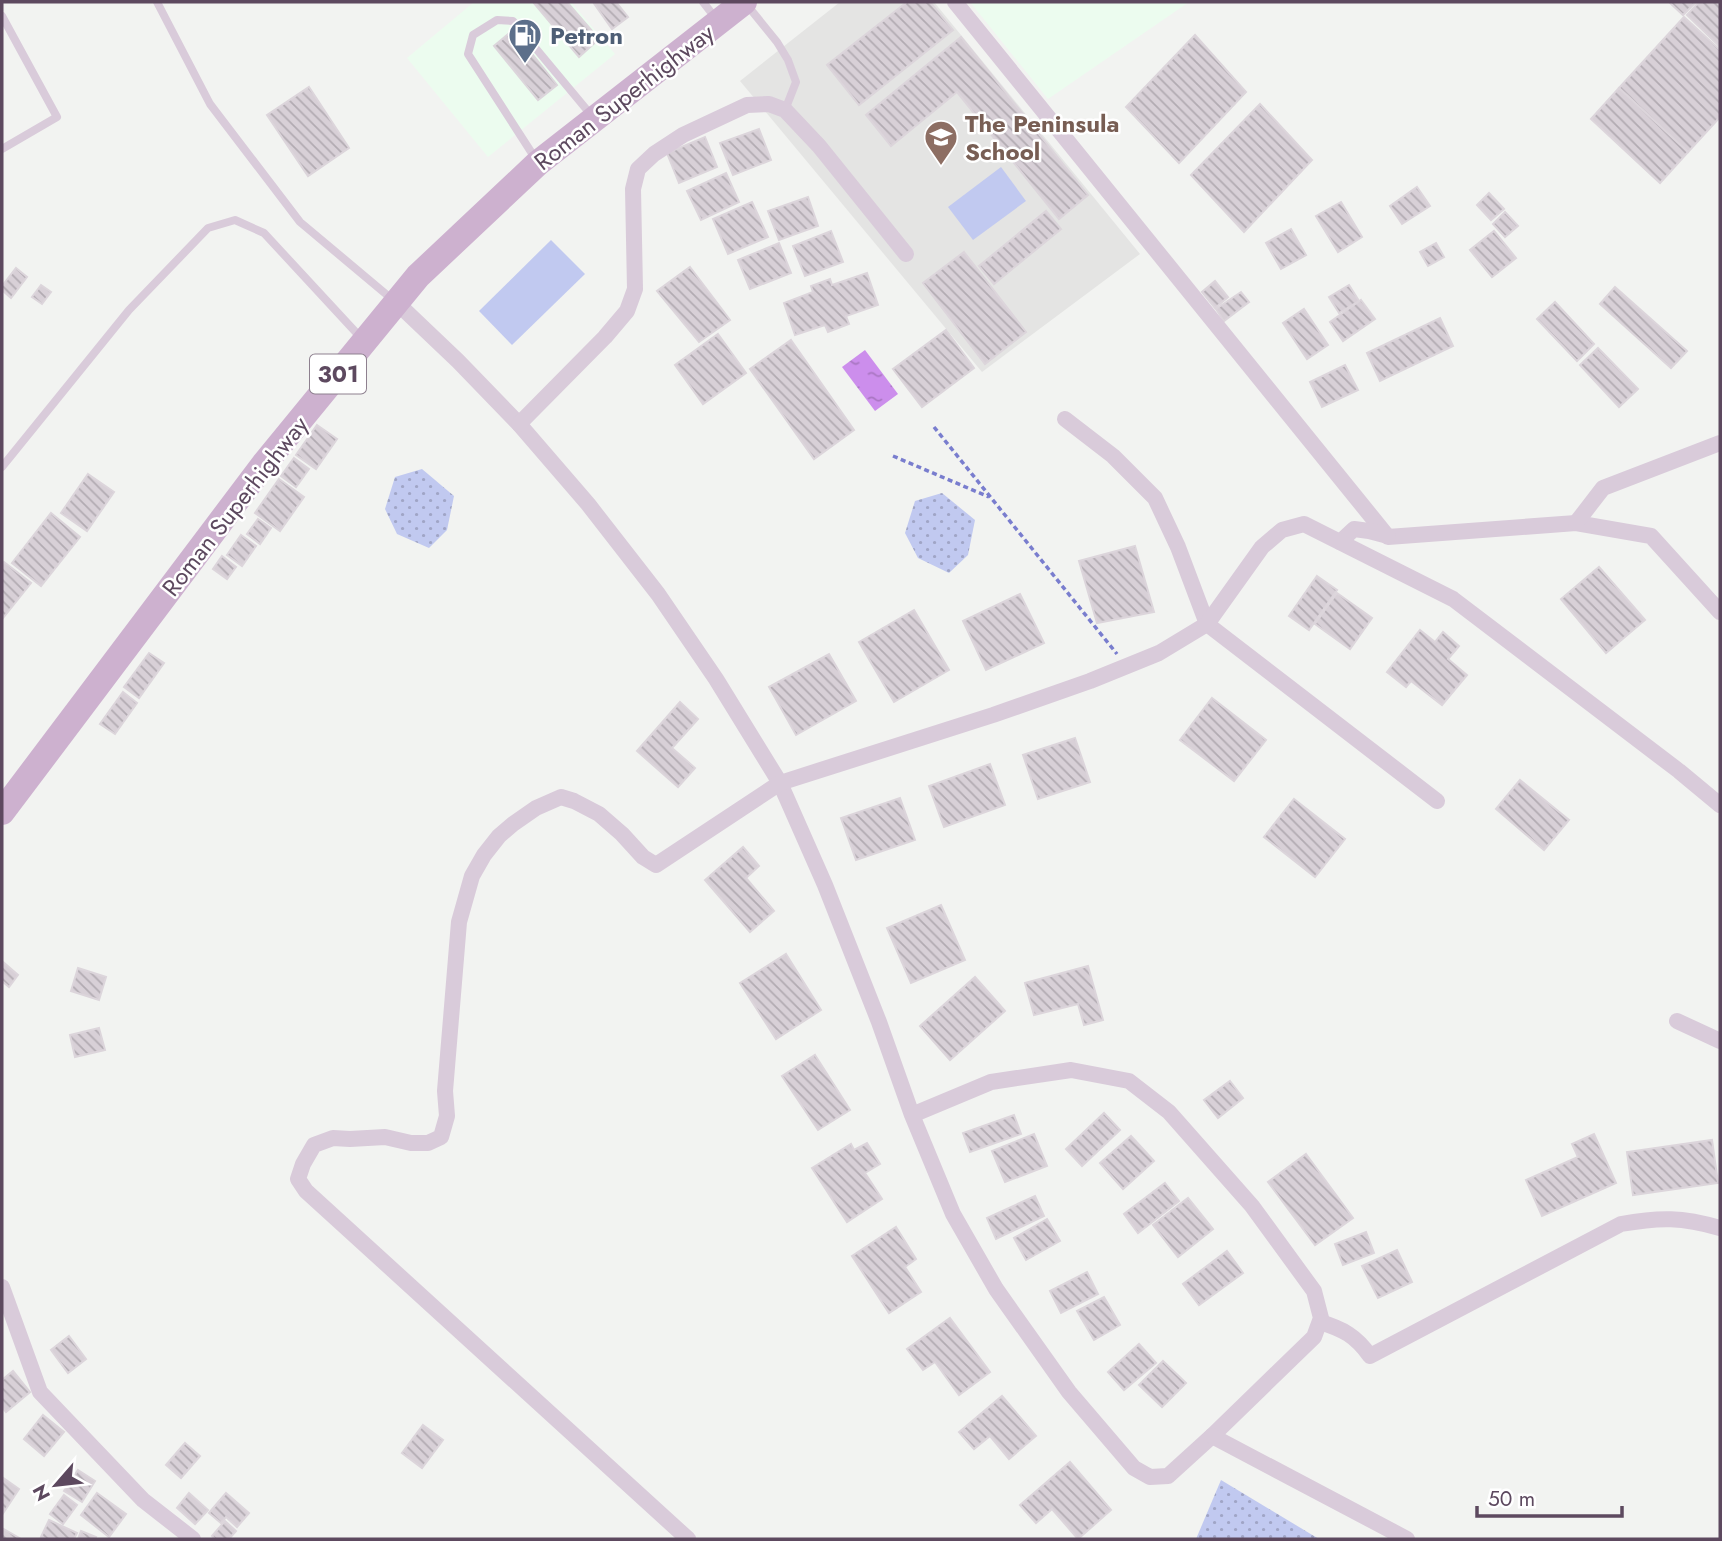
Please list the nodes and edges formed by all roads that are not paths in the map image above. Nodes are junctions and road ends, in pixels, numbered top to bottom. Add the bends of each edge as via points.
1 (157, 2) edge
2 (744, 2) edge
3 (955, 2) edge
4 (711, 12) edge
5 (2, 16) edge
6 (785, 110) junction
7 (594, 118) junction
8 (2, 149) edge
9 (538, 163) junction
10 (906, 254) dead end
11 (396, 302) junction
12 (365, 342) junction
13 (1065, 419) dead end
14 (519, 424) junction
15 (1720, 443) edge
16 (2, 467) edge
17 (1576, 523) junction
18 (1388, 537) junction
19 (1340, 542) junction
20 (1720, 612) edge
21 (1207, 624) junction
22 (780, 783) junction
23 (1437, 801) dead end
24 (1720, 805) edge
25 (2, 812) edge
26 (1677, 1021) dead end
27 (1720, 1041) edge
28 (912, 1115) junction
29 (1720, 1228) edge
30 (2, 1287) edge
31 (1320, 1322) junction
32 (1212, 1436) junction
33 (193, 1539) edge
34 (688, 1539) edge
35 (1407, 1539) edge

1 - 11 lane via 210,104 300,222
2 - 4 main road, Roman Superhighway / 301
2 - 6 lane via 776,42 796,82
3 - 18 street
4 - 7 main road, Roman Superhighway / 301
5 - 8 lane via 57,117
6 - 10 street
6 - 14 street via 769,104 747,105 683,135 638,169 633,189 635,289 627,310
7 - 9 main road, Roman Superhighway / 301
7 - 9 lane via 513,21 497,20 473,35 468,54
9 - 11 main road, Roman Superhighway / 301
11 - 12 main road, Roman Superhighway / 301
11 - 14 street
12 - 16 lane via 264,233 235,220 208,228 129,310
12 - 25 main road, Roman Superhighway / 301 via 264,464
13 - 21 street via 1155,498
14 - 22 street via 658,594
15 - 17 street via 1603,488
17 - 18 street
17 - 20 street via 1651,536
18 - 19 street via 1354,529
19 - 21 street via 1304,524 1282,530 1262,547
19 - 24 street via 1452,599
21 - 22 street via 1159,653 1090,681
21 - 23 street
22 - 28 street via 835,907
22 - 34 street via 656,865 599,814 561,797 513,824 484,855 472,876 459,922 445,1091 447,1116 441,1137 428,1143 385,1137 333,1138 314,1145 298,1179
26 - 27 street
28 - 31 street via 990,1082 1071,1070 1129,1081 1169,1112 1252,1206 1314,1291
28 - 32 street via 953,1214 996,1289 1069,1392 1134,1468 1150,1477 1168,1476
29 - 31 street via 1681,1219 1621,1224 1370,1356 1352,1336
30 - 33 street via 40,1392 143,1500
31 - 32 street via 1314,1336
32 - 35 street

